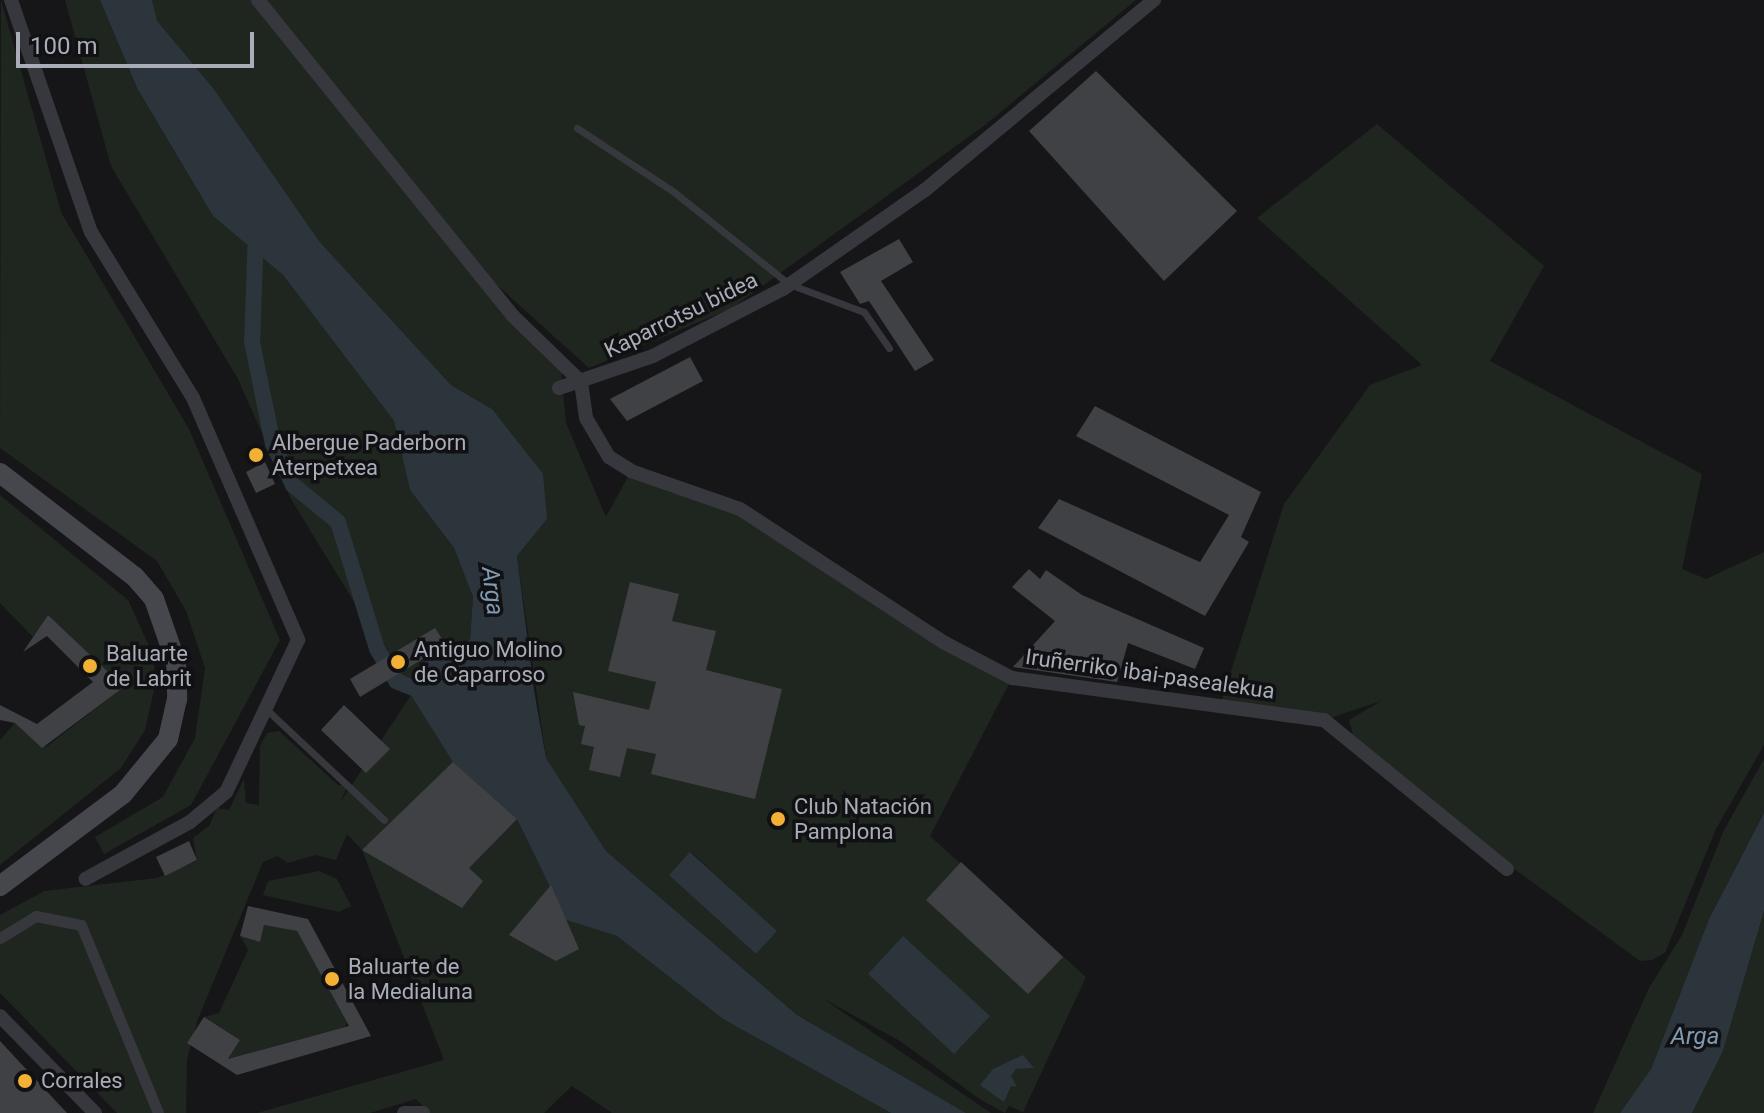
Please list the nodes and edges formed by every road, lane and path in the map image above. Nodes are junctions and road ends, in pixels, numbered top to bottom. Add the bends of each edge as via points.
1 (11, 0) edge
2 (258, 0) edge
3 (1154, 0) edge
4 (577, 128) dead end
5 (789, 284) junction
6 (889, 348) dead end
7 (581, 382) junction
8 (559, 388) dead end
9 (0, 473) edge
10 (266, 709) junction
11 (384, 820) dead end
12 (1507, 869) dead end
13 (85, 879) dead end
14 (0, 886) edge
15 (0, 938) edge
16 (0, 1016) edge
17 (95, 1113) edge
18 (158, 1113) edge
19 (404, 1113) edge
20 (423, 1113) edge

1 - 10 street via 91,232 193,398 298,640
2 - 7 street via 493,292
3 - 5 street, Kaparrotsu bidea via 946,174
4 - 5 lane via 674,192
5 - 6 lane via 864,312
5 - 7 street, Kaparrotsu bidea via 653,356
7 - 8 street
7 - 12 street, Iruñerriko ibai-pasealekua via 586,418 609,457 631,471 740,509 1002,673 1324,720
9 - 14 main road via 135,577 154,599 176,662 177,699 168,739 146,770 123,794
10 - 11 lane
10 - 13 street via 226,792 190,822
15 - 18 street via 36,916 81,925
16 - 17 street
19 - 20 street

